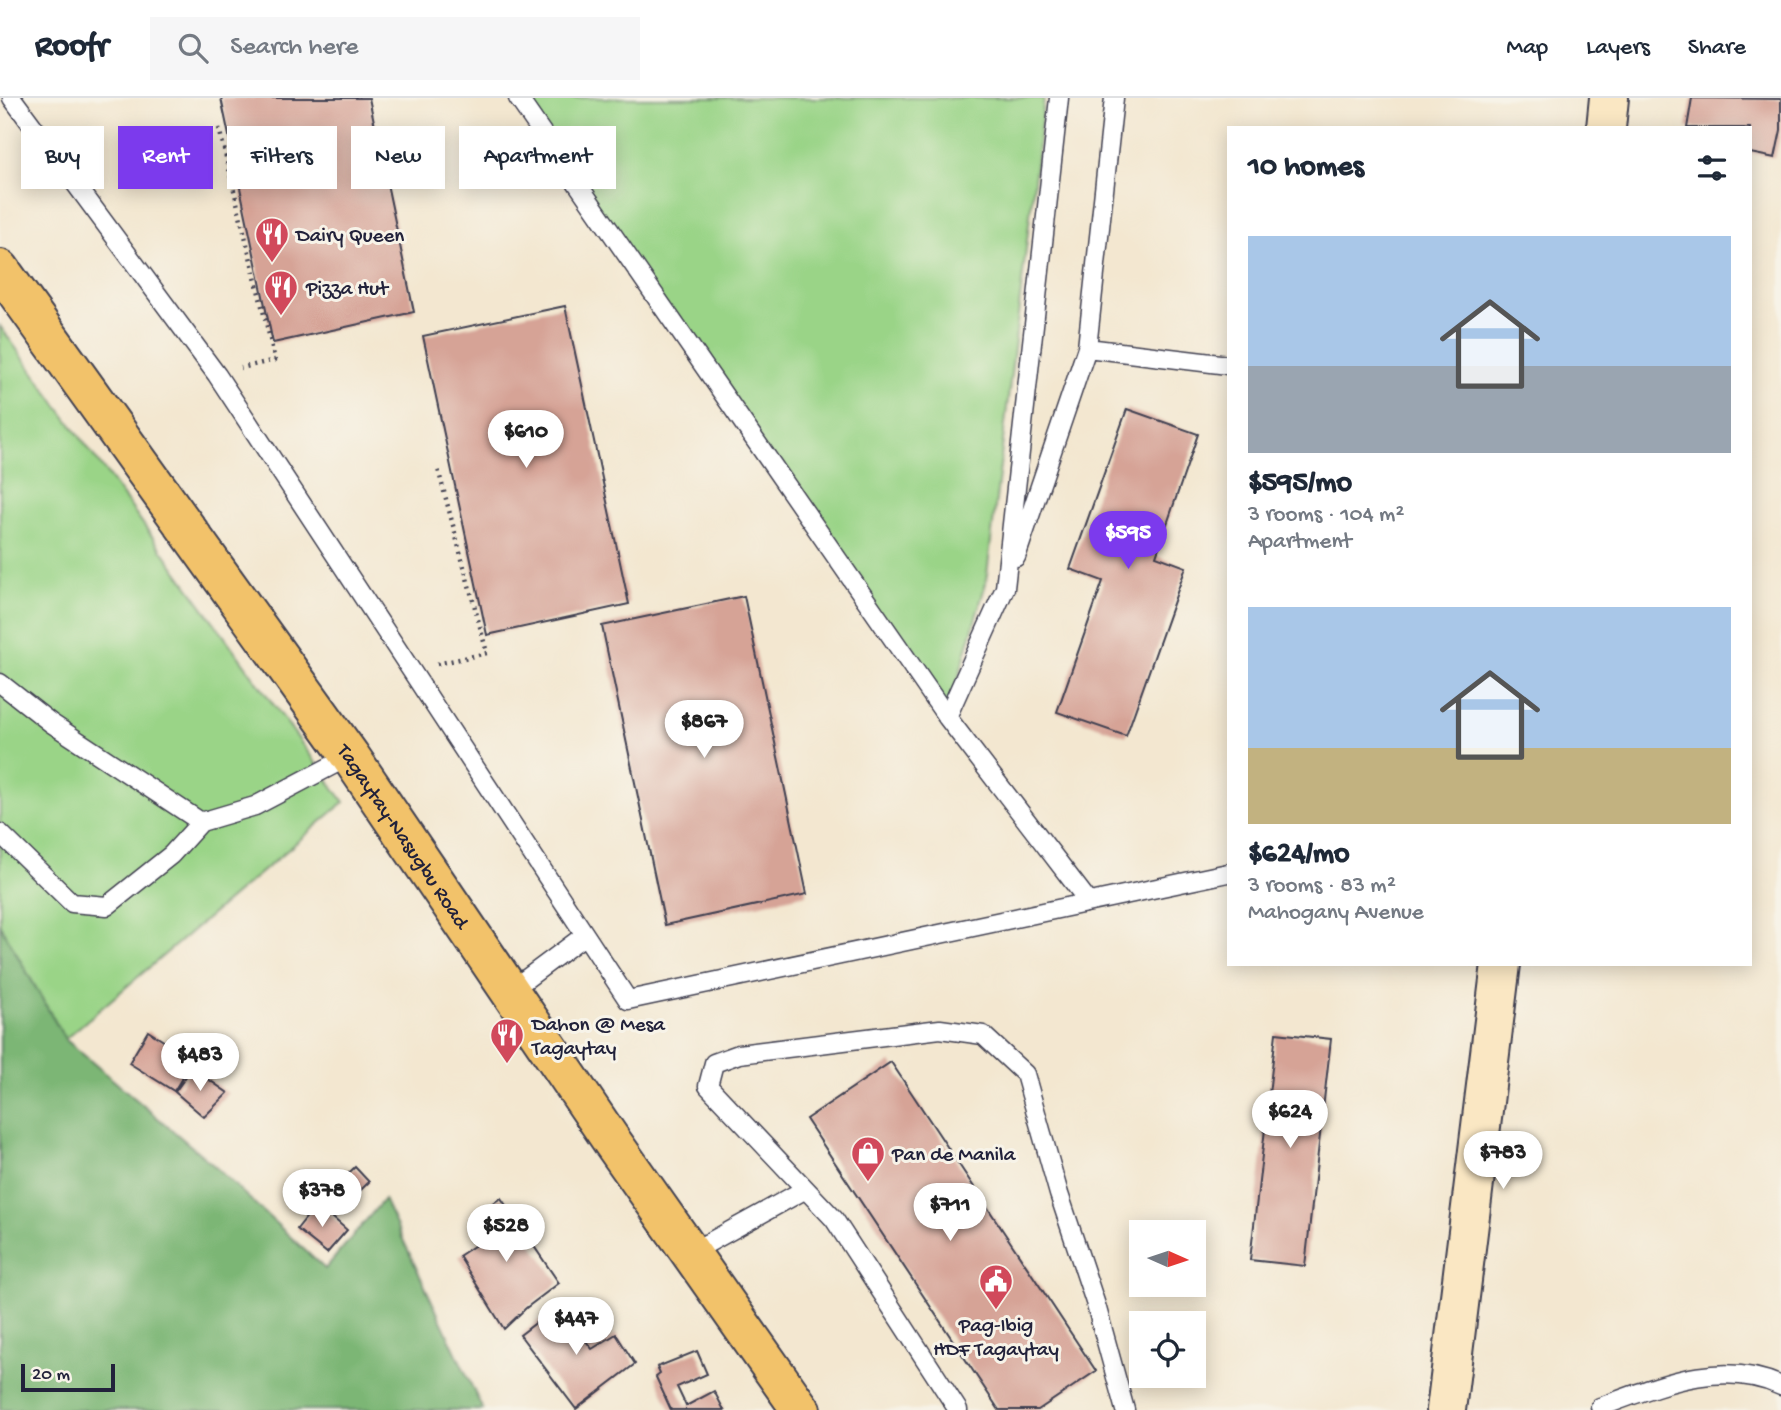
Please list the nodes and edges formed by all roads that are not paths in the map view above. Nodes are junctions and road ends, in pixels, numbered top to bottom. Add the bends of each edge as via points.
1 (12, 98) edge
2 (518, 98) edge
3 (1059, 98) edge
4 (1114, 98) edge
5 (1609, 98) edge
6 (1606, 126) edge
7 (0, 270) edge
8 (1087, 348) junction
9 (1227, 365) edge
10 (1005, 588) junction
11 (0, 683) edge
12 (947, 717) junction
13 (350, 756) junction
14 (201, 822) junction
15 (0, 833) edge
16 (1227, 873) edge
17 (1088, 901) junction
18 (585, 935) junction
19 (1502, 966) edge
20 (510, 991) junction
21 (804, 1191) junction
22 (690, 1253) junction
23 (1781, 1386) edge
24 (1598, 1409) edge
25 (801, 1410) edge
26 (958, 1410) edge
27 (1125, 1410) edge
28 (1446, 1410) edge

1 - 18 lane via 217,374
2 - 12 lane
3 - 10 lane
4 - 8 lane
5 - 6 main road
7 - 13 main road, Tagaytay-Nasugbu Road
8 - 9 lane
8 - 10 lane
10 - 12 lane
11 - 14 lane via 51,723
12 - 17 lane
13 - 14 lane via 255,806
13 - 20 main road, Tagaytay-Nasugbu Road
14 - 15 lane via 171,855 107,906 72,903
16 - 17 lane
17 - 18 lane via 628,1000
18 - 20 lane
19 - 28 main road
20 - 22 main road, Tagaytay-Nasugbu Road
21 - 22 lane
21 - 26 lane via 834,1219
21 - 27 lane via 708,1086 714,1063 739,1054 940,1029 984,1035 1024,1074
22 - 25 main road, Tagaytay-Nasugbu Road
23 - 24 lane via 1745,1373 1704,1374

